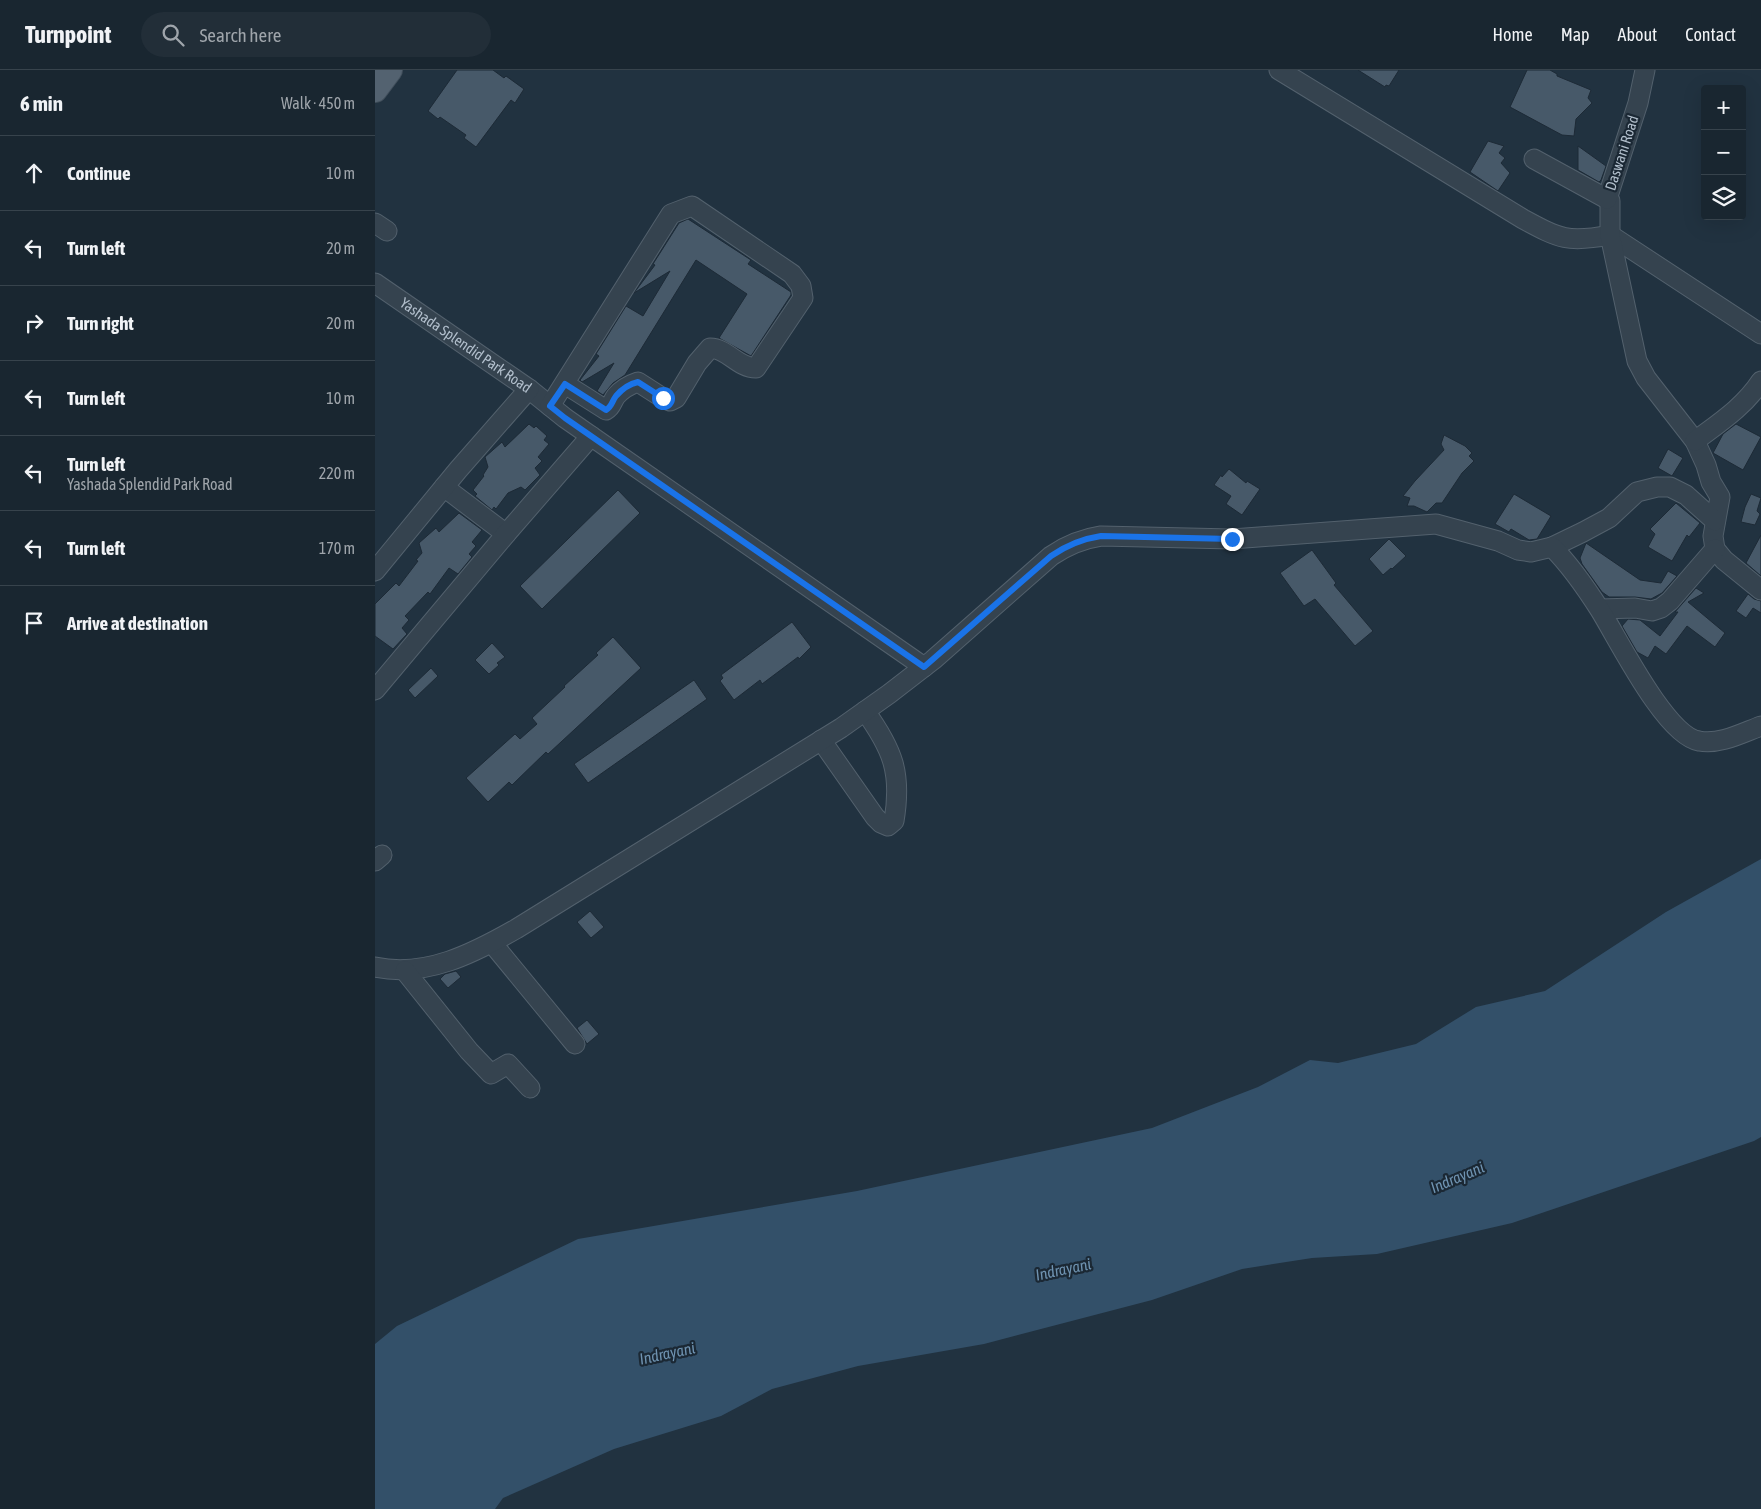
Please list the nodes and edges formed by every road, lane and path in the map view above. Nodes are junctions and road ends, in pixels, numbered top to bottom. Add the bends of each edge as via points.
1 (390, 70) edge
2 (1279, 70) edge
3 (1645, 70) edge
4 (375, 90) edge
5 (1534, 159) dead end
6 (1607, 199) junction
7 (1610, 235) junction
8 (375, 283) edge
9 (1761, 334) edge
10 (1761, 382) edge
11 (565, 384) junction
12 (529, 389) junction
13 (550, 406) junction
14 (591, 436) junction
15 (1695, 440) junction
16 (444, 486) junction
17 (1715, 521) junction
18 (506, 534) junction
19 (1552, 547) junction
20 (1715, 549) junction
21 (375, 571) edge
22 (1761, 590) edge
23 (1599, 609) junction
24 (924, 667) junction
25 (375, 690) edge
26 (865, 711) junction
27 (1761, 726) edge
28 (821, 740) junction
29 (491, 943) junction
30 (375, 967) edge
31 (405, 971) junction
32 (575, 1044) dead end
33 (530, 1088) dead end

1 - 4 main road
2 - 7 street via 1553,235 1589,239
3 - 6 street, Daswani Road via 1638,103
5 - 6 street
6 - 7 street, Daswani Road via 1610,201
7 - 9 street
7 - 15 street, Daswani Road via 1637,361 1646,378
8 - 12 street, Yashada Splendid Park Road
10 - 15 street via 1740,407
11 - 11 street via 671,214 692,206 793,274 801,286 803,298 756,368 748,368 717,348 710,348 676,398 663,398 638,382 630,384 606,410
11 - 13 street
12 - 13 street, Yashada Splendid Park Road
12 - 16 street
13 - 14 street, Yashada Splendid Park Road
14 - 18 street
14 - 24 street, Yashada Splendid Park Road
15 - 17 street, Daswani Road via 1720,498
16 - 18 street
16 - 21 street
17 - 19 street via 1686,495 1670,487 1657,487 1637,492 1609,518
17 - 20 street, Daswani Road
18 - 25 street
19 - 23 street via 1564,558
19 - 24 street via 1531,552 1518,550 1498,541 1436,524 1232,539 1101,536 1083,539 1051,556
20 - 22 street
20 - 23 street via 1661,608 1653,612 1635,608
23 - 27 street via 1638,676 1684,736 1715,742
24 - 26 street
26 - 28 street
26 - 28 street via 882,735 896,774 897,798 893,821 888,826 872,812
28 - 29 street
29 - 31 street via 438,965
29 - 32 street
30 - 31 street
31 - 33 street via 491,1074 509,1064

